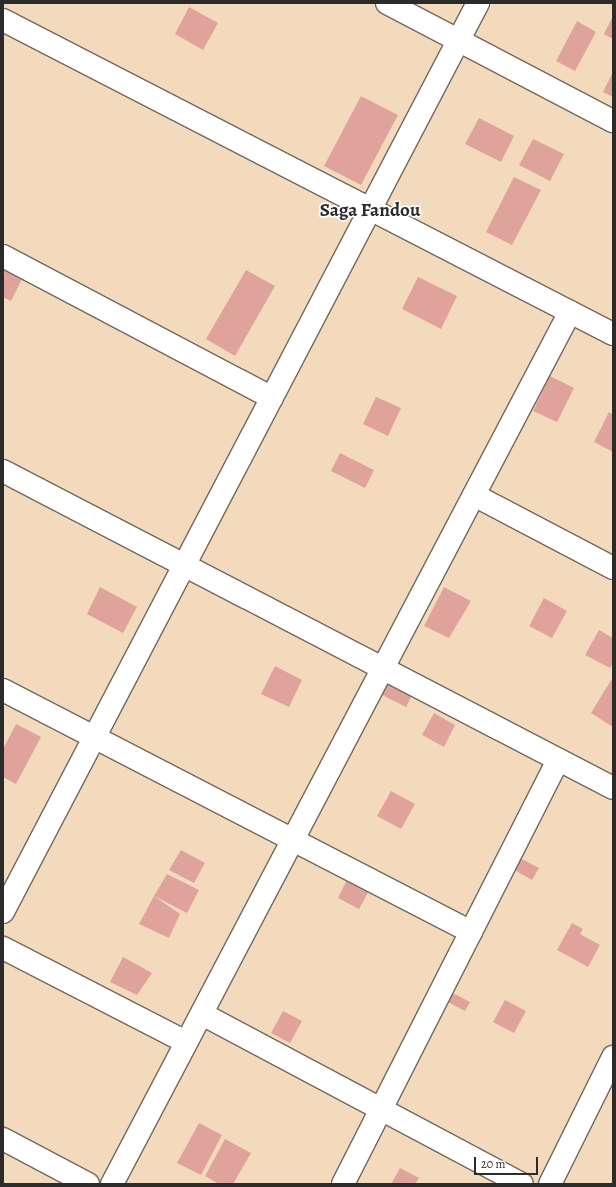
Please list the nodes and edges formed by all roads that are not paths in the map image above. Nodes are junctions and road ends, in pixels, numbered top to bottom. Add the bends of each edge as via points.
1 (387, 3) edge
2 (478, 3) edge
3 (3, 20) edge
4 (459, 41) junction
5 (613, 121) edge
6 (370, 209) junction
7 (3, 256) edge
8 (570, 312) junction
9 (613, 334) edge
10 (272, 398) junction
11 (3, 471) edge
12 (474, 495) junction
13 (184, 565) junction
14 (613, 568) edge
15 (383, 668) junction
16 (3, 690) edge
17 (94, 737) junction
18 (558, 760) junction
19 (613, 788) edge
20 (294, 839) junction
21 (3, 912) edge
22 (471, 932) junction
23 (3, 948) edge
24 (202, 1014) junction
25 (186, 1042) junction
26 (613, 1057) edge
27 (381, 1109) junction
28 (3, 1139) edge
29 (88, 1184) edge
30 (112, 1184) edge
31 (342, 1184) edge
32 (522, 1184) edge
33 (550, 1184) edge

1 - 4 street
2 - 4 street
3 - 6 street
4 - 5 street
4 - 6 street
6 - 8 street
6 - 10 street
7 - 10 street
8 - 9 street
8 - 12 street
10 - 13 street
11 - 13 street
12 - 14 street
12 - 15 street
13 - 15 street
13 - 17 street
15 - 18 street
15 - 20 street
16 - 17 street
17 - 20 street
17 - 21 street
18 - 19 street
18 - 22 street
20 - 22 street
20 - 24 street
22 - 27 street
23 - 25 street
24 - 25 street
24 - 27 street
25 - 30 street
26 - 33 street
27 - 31 street
27 - 32 street
28 - 29 street

